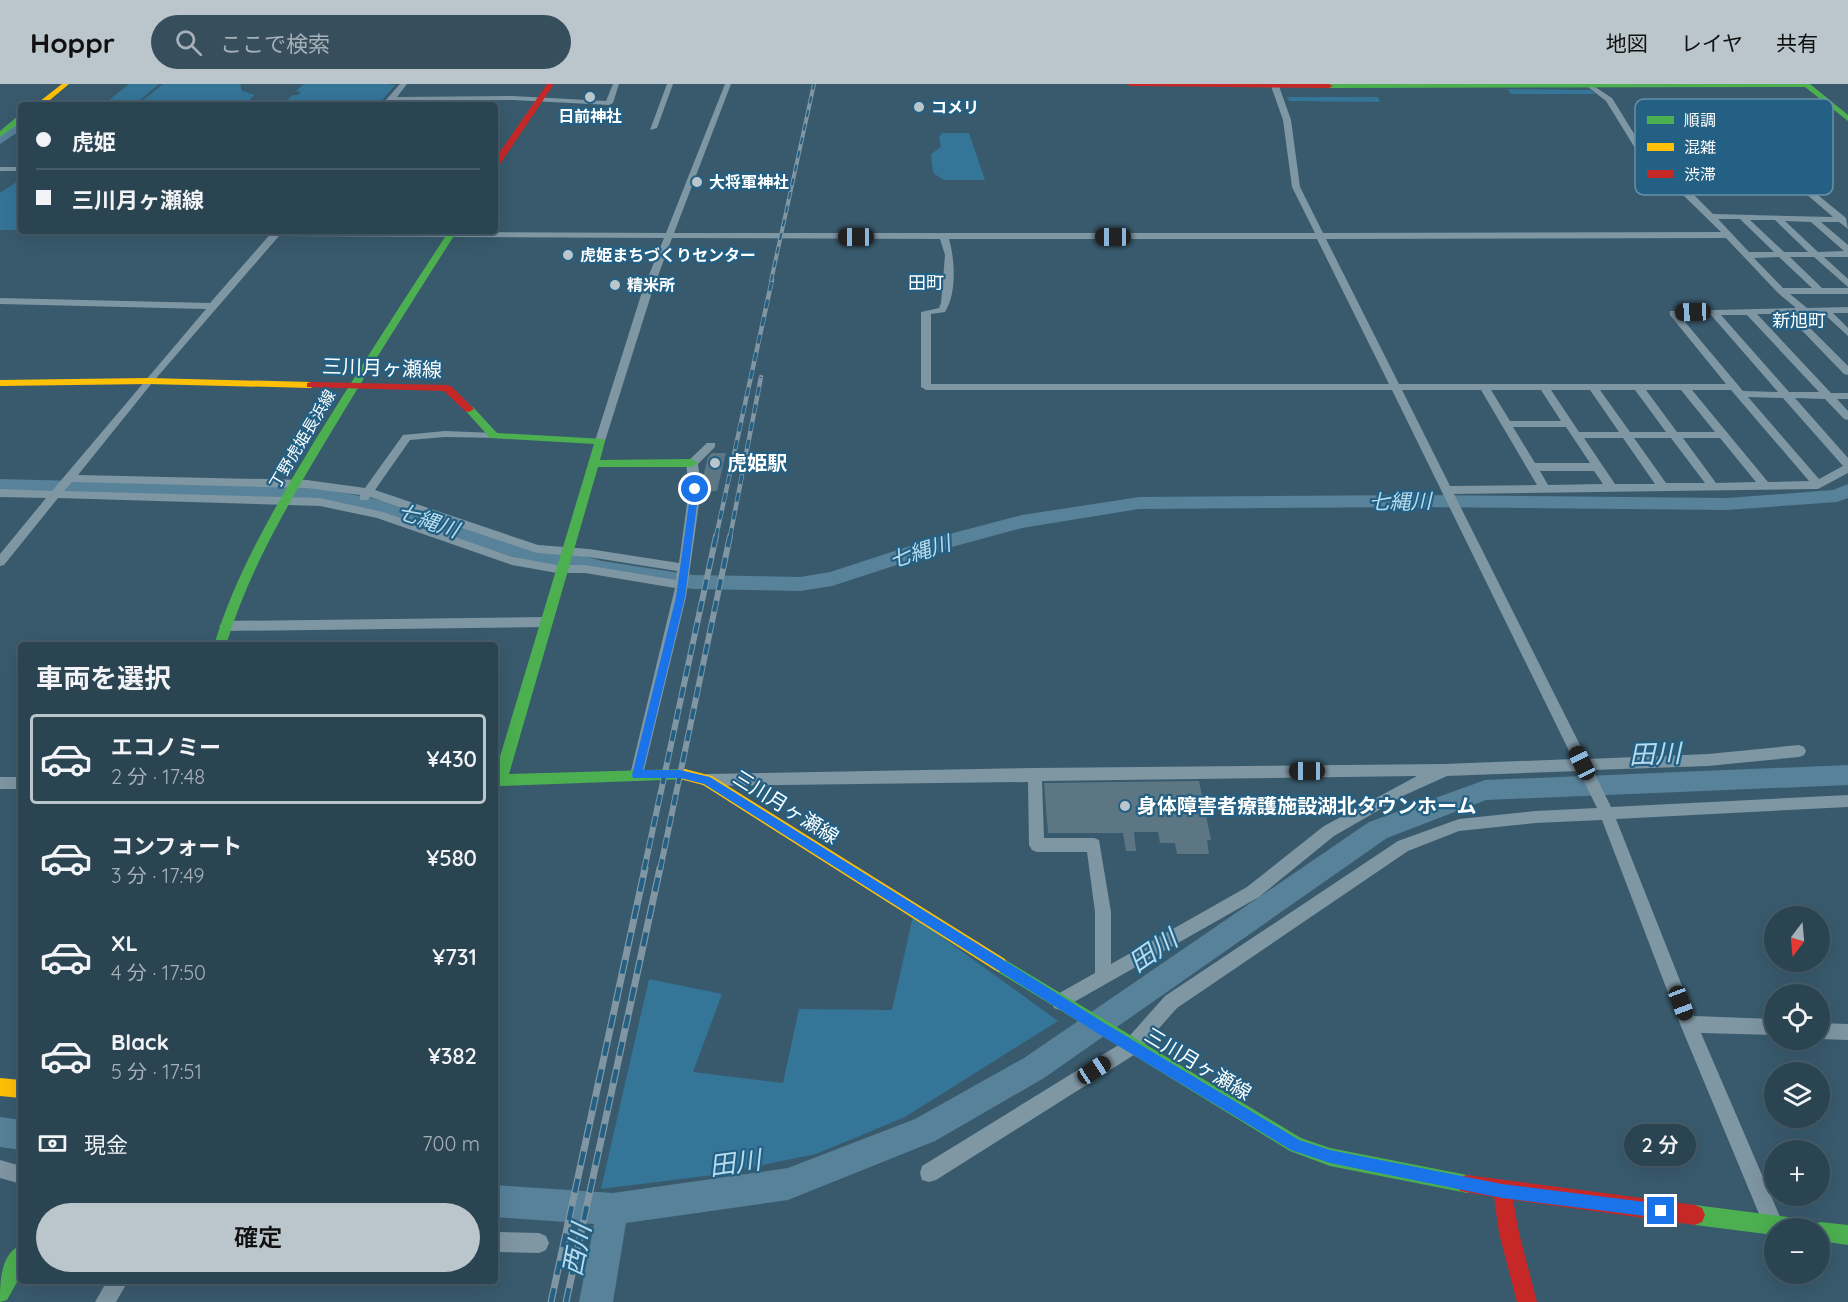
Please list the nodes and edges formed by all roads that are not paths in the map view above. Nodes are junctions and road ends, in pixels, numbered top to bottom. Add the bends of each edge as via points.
1 (66, 84) edge
2 (404, 84) edge
3 (551, 84) edge
4 (616, 84) edge
5 (670, 84) edge
6 (728, 84) edge
7 (1130, 84) edge
8 (1165, 84) edge
9 (1371, 85) edge
10 (1806, 85) edge
11 (1275, 86) junction
12 (1484, 86) edge
13 (1592, 87) junction
14 (503, 89) dead end
15 (496, 98) junction
16 (1823, 99) edge
17 (540, 101) junction
18 (43, 102) edge
19 (389, 102) edge
20 (1833, 107) edge
21 (1848, 119) edge
22 (18, 121) edge
23 (652, 128) dead end
24 (0, 135) edge
25 (1635, 141) edge
26 (498, 161) edge
27 (0, 169) edge
28 (18, 169) edge
29 (1688, 195) edge
30 (1813, 195) edge
31 (1708, 216) junction
32 (1742, 217) junction
33 (1777, 218) junction
34 (1813, 219) junction
35 (1846, 222) edge
36 (498, 233) edge
37 (276, 234) edge
38 (452, 234) edge
39 (1727, 235) junction
40 (667, 237) junction
41 (944, 237) junction
42 (1321, 237) junction
43 (1837, 240) junction
44 (1848, 240) edge
45 (1848, 252) edge
46 (1817, 254) junction
47 (1747, 255) junction
48 (1782, 255) junction
49 (1848, 284) edge
50 (1781, 291) junction
51 (1820, 291) junction
52 (1848, 291) edge
53 (0, 301) edge
54 (213, 306) junction
55 (1787, 310) junction
56 (1804, 310) junction
57 (1825, 310) junction
58 (1848, 310) edge
59 (1749, 311) junction
60 (1713, 312) junction
61 (1848, 333) edge
62 (1848, 372) edge
63 (148, 381) junction
64 (0, 383) edge
65 (354, 385) junction
66 (1683, 386) junction
67 (1395, 387) junction
68 (1484, 387) junction
69 (1544, 387) junction
70 (1593, 387) junction
71 (1638, 387) junction
72 (1736, 391) junction
73 (1787, 396) junction
74 (1830, 396) junction
75 (1848, 396) edge
76 (1848, 417) edge
77 (1508, 424) junction
78 (1568, 424) junction
79 (1625, 434) junction
80 (1577, 435) junction
81 (1674, 435) junction
82 (1722, 435) junction
83 (494, 436) junction
84 (600, 441) junction
85 (711, 445) dead end
86 (692, 463) junction
87 (594, 464) junction
88 (1848, 466) edge
89 (1533, 467) junction
90 (1596, 467) junction
91 (70, 478) junction
92 (294, 485) junction
93 (1818, 485) junction
94 (1713, 486) junction
95 (1765, 486) junction
96 (1544, 487) junction
97 (1611, 487) junction
98 (1663, 487) junction
99 (1447, 491) junction
100 (368, 492) junction
101 (0, 493) edge
102 (55, 496) junction
103 (284, 501) junction
104 (352, 508) junction
105 (568, 551) junction
106 (0, 562) edge
107 (684, 568) junction
108 (562, 569) junction
109 (682, 585) junction
110 (546, 622) junction
111 (225, 626) junction
112 (221, 642) edge
113 (1799, 751) dead end
114 (1583, 765) junction
115 (1446, 770) junction
116 (1035, 774) junction
117 (637, 775) junction
118 (498, 780) edge
119 (707, 780) junction
120 (0, 783) edge
121 (18, 783) edge
122 (1848, 801) edge
123 (1605, 812) junction
124 (1103, 978) junction
125 (1065, 1006) junction
126 (1689, 1024) junction
127 (1764, 1027) edge
128 (1830, 1031) edge
129 (1848, 1032) edge
130 (1124, 1042) junction
131 (0, 1087) edge
132 (18, 1089) edge
133 (0, 1169) edge
134 (929, 1173) dead end
135 (18, 1174) edge
136 (1502, 1191) junction
137 (1771, 1218) edge
138 (1764, 1225) edge
139 (1830, 1233) edge
140 (1848, 1235) edge
141 (498, 1242) edge
142 (539, 1243) dead end
143 (18, 1260) edge
144 (116, 1284) edge
145 (0, 1293) edge
146 (105, 1302) edge
147 (1527, 1302) edge

1 - 18 main road
2 - 19 street
3 - 17 main road
4 - 17 street via 609,103
5 - 23 street
6 - 40 street
7 - 8 main road
8 - 11 main road
9 - 11 main road
9 - 12 main road
10 - 13 main road
10 - 16 main road
11 - 42 street via 1287,120 1296,187
12 - 13 main road
13 - 25 street via 1609,100
14 - 15 street
15 - 17 street
15 - 19 street
17 - 26 main road
20 - 21 main road
22 - 24 main road
27 - 28 street
29 - 31 street
30 - 35 street
31 - 32 street
31 - 39 street
32 - 33 street
32 - 48 street
33 - 34 street
33 - 46 street
34 - 35 street
34 - 43 street
36 - 40 street
37 - 54 street
38 - 65 main road, 丁野虎姫長浜線
39 - 42 street
39 - 47 street
40 - 41 street
40 - 84 street
41 - 42 street
41 - 67 street via 949,255 946,303 942,310 926,312 926,387
42 - 67 street
43 - 44 street
43 - 45 street
45 - 46 street
46 - 48 street
46 - 49 street
47 - 48 street
47 - 50 street
48 - 51 street
50 - 51 street
50 - 56 street
51 - 52 street
53 - 54 street
54 - 63 street
55 - 56 street
55 - 59 street
55 - 62 street
56 - 57 street
57 - 58 street
57 - 61 street
59 - 60 street
59 - 74 street
60 - 72 street via 1672,313
60 - 73 street
63 - 64 main road, 三川月ヶ瀬線
63 - 65 main road, 三川月ヶ瀬線
63 - 91 street
65 - 83 main road, 三川月ヶ瀬線 via 451,390
65 - 92 main road, 丁野虎姫長浜線
66 - 71 street
66 - 72 street
66 - 82 street
67 - 68 street
67 - 99 street
68 - 69 street
68 - 77 street
69 - 70 street
69 - 78 street
70 - 71 street
70 - 79 street
71 - 81 street
72 - 73 street
72 - 93 street
73 - 74 street
73 - 88 street
74 - 75 street
74 - 76 street
77 - 78 street
77 - 89 street
78 - 80 street
79 - 80 street
79 - 81 street
79 - 98 street
80 - 90 street
81 - 82 street
81 - 94 street
82 - 95 street
83 - 84 main road
83 - 100 street via 406,437
84 - 87 main road, 三川月ヶ瀬線
85 - 86 street
86 - 87 main road
86 - 107 street via 695,489
87 - 105 main road, 三川月ヶ瀬線
88 - 93 street
89 - 90 street
89 - 96 street
90 - 97 street
91 - 92 street
91 - 102 street
92 - 100 street
92 - 103 main road, 丁野虎姫長浜線
93 - 95 street
94 - 95 street
94 - 98 street
96 - 97 street
96 - 99 street
97 - 98 street
99 - 114 street
100 - 104 street
100 - 105 street via 537,549
101 - 102 street
102 - 103 street
102 - 106 street
103 - 104 street
103 - 111 main road, 丁野虎姫長浜線 via 241,579
104 - 108 street via 512,561
105 - 107 street
105 - 108 main road, 三川月ヶ瀬線
107 - 109 street
108 - 109 street via 585,569
108 - 110 main road, 三川月ヶ瀬線
109 - 117 street
110 - 111 street
110 - 118 main road, 三川月ヶ瀬線
111 - 112 main road, 丁野虎姫長浜線
113 - 114 street via 1708,760
114 - 115 street
114 - 123 street
115 - 116 street
115 - 124 street via 1329,831 1253,892
116 - 119 street
116 - 124 street via 1036,845 1094,845 1103,912
117 - 118 main road, 三川月ヶ瀬線
117 - 119 main road, 三川月ヶ瀬線 via 680,774
119 - 125 main road, 三川月ヶ瀬線
120 - 121 street
122 - 123 street
123 - 126 street
123 - 130 street via 1459,825 1403,846 1171,1002
124 - 125 street
125 - 130 main road, 三川月ヶ瀬線
126 - 127 street
126 - 137 street
128 - 129 street
130 - 134 street
130 - 136 main road, 三川月ヶ瀬線 via 1296,1145 1330,1157
131 - 132 main road
133 - 135 street
136 - 138 main road, 三川月ヶ瀬線
136 - 147 main road
139 - 140 main road
141 - 142 street
143 - 145 main road
144 - 146 street

